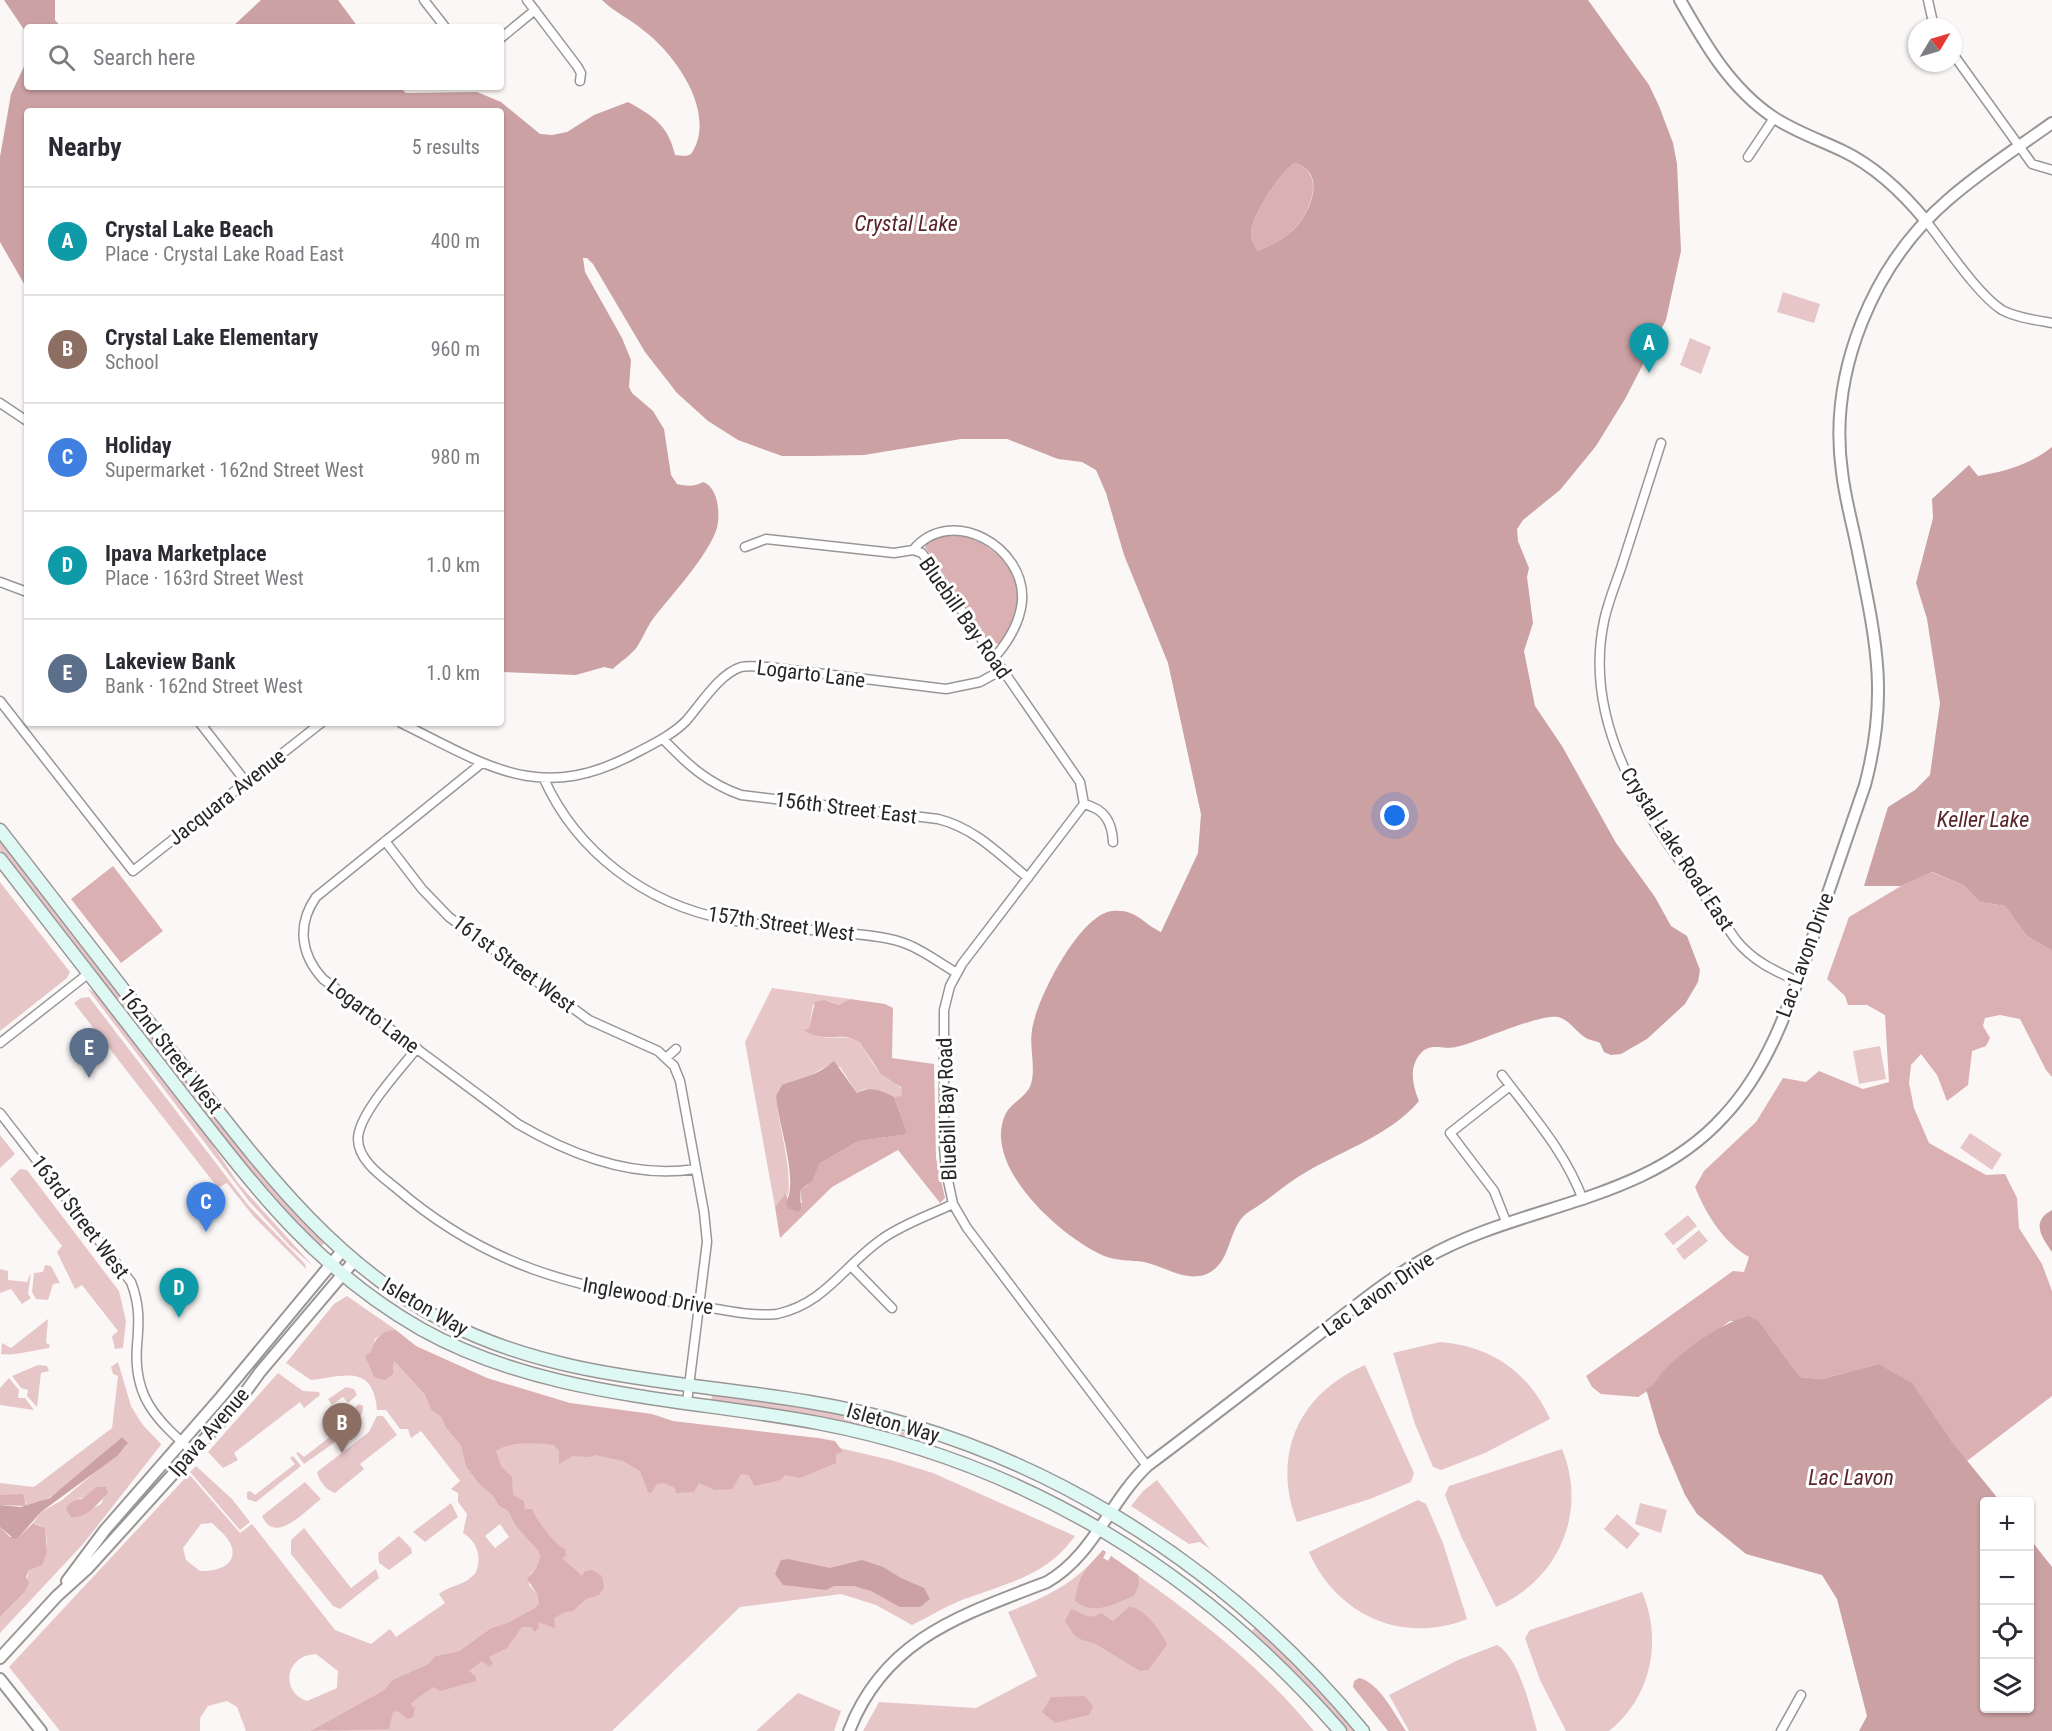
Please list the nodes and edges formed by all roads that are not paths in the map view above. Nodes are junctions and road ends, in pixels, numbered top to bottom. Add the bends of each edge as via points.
1 (424, 0) edge
2 (527, 0) edge
3 (1680, 0) edge
4 (1928, 0) edge
5 (535, 10) junction
6 (1932, 18) edge
7 (443, 24) edge
8 (504, 36) edge
9 (1962, 67) edge
10 (580, 81) dead end
11 (1774, 118) junction
12 (2052, 123) edge
13 (2018, 147) junction
14 (1748, 157) dead end
15 (2052, 170) edge
16 (1926, 221) junction
17 (2052, 323) edge
18 (0, 403) edge
19 (24, 419) edge
20 (1661, 443) dead end
21 (745, 547) dead end
22 (913, 550) junction
23 (0, 582) edge
24 (24, 591) edge
25 (994, 658) junction
26 (1002, 670) junction
27 (0, 701) edge
28 (202, 726) edge
29 (317, 726) edge
30 (407, 726) edge
31 (663, 739) junction
32 (482, 763) junction
33 (544, 779) junction
34 (246, 782) junction
35 (1084, 804) junction
36 (0, 830) edge
37 (385, 841) junction
38 (1113, 842) dead end
39 (0, 859) edge
40 (1028, 878) junction
41 (89, 973) junction
42 (957, 974) junction
43 (1797, 981) junction
44 (0, 1043) edge
45 (417, 1048) junction
46 (676, 1048) dead end
47 (666, 1058) junction
48 (1502, 1076) dead end
49 (1510, 1086) junction
50 (0, 1113) edge
51 (695, 1170) junction
52 (1583, 1200) junction
53 (953, 1204) junction
54 (1507, 1224) junction
55 (342, 1251) junction
56 (354, 1261) junction
57 (330, 1266) junction
58 (851, 1266) junction
59 (342, 1275) junction
60 (698, 1306) junction
61 (892, 1308) dead end
62 (688, 1384) junction
63 (687, 1402) junction
64 (181, 1442) junction
65 (193, 1452) junction
66 (1147, 1466) junction
67 (1106, 1519) junction
68 (57, 1596) junction
69 (0, 1658) edge
70 (0, 1679) edge
71 (1801, 1695) dead end
72 (41, 1731) edge
73 (849, 1731) edge
74 (1340, 1731) edge
75 (1363, 1731) edge
76 (1781, 1731) edge

1 - 7 street
2 - 5 street
3 - 11 street via 1725,72
4 - 6 street
5 - 8 street
5 - 10 street via 577,66
9 - 13 street
11 - 14 street
11 - 16 street via 1874,170
12 - 13 street, Lac Lavon Drive
13 - 15 street via 2032,164
13 - 16 street, Lac Lavon Drive
16 - 17 street via 1988,298 2003,310
16 - 43 street, Lac Lavon Drive via 1899,254 1874,295 1856,339 1845,382 1840,426 1842,471 1876,642 1879,714 1865,785
18 - 19 street
20 - 43 street, Crystal Lake Road East via 1604,622 1599,674 1607,725 1632,785 1736,939 1749,956
21 - 22 street, Bluebill Bay Road via 766,539 894,553
22 - 25 street, Bluebill Bay Road via 925,557
22 - 25 street via 934,533 961,530 990,543 1012,563 1021,585 1021,612 1008,641
23 - 24 street
25 - 26 street, Bluebill Bay Road
26 - 31 street, Logarto Lane via 980,682 946,689 747,666 724,678
26 - 35 street, Bluebill Bay Road via 1077,777
27 - 34 street, Jacquara Avenue via 133,871
28 - 34 street
29 - 34 street, Jacquara Avenue
30 - 32 street, Logarto Lane
31 - 33 street, Logarto Lane via 594,772
31 - 40 street, 156th Street East via 695,772 741,795 938,819 959,825
32 - 33 street, Logarto Lane via 512,774
32 - 37 street, Logarto Lane
33 - 42 street, 157th Street West via 562,813 591,848 656,895 726,920 899,941
35 - 38 street via 1101,810 1112,829
35 - 40 street, Bluebill Bay Road
36 - 55 main road, 162nd Street West via 275,1183
37 - 45 street, Logarto Lane via 316,897 302,926 304,944 310,963 323,979
37 - 47 street, 161st Street West via 434,902 463,927 589,1020
39 - 41 main road, 162nd Street West
40 - 42 street, Bluebill Bay Road
41 - 44 street
41 - 57 main road, 162nd Street West via 259,1192
42 - 53 street, Bluebill Bay Road via 947,993 944,1021 945,1160
43 - 52 street, Lac Lavon Drive via 1766,1058 1724,1117 1667,1163
45 - 51 street, Logarto Lane via 518,1124 558,1145 639,1172
45 - 60 street, Inglewood Drive via 359,1129 355,1142 373,1168 414,1204 488,1251 523,1267 613,1294
46 - 47 street
47 - 51 street via 680,1081
48 - 49 street
49 - 52 street via 1574,1174
49 - 54 street via 1450,1133 1494,1191
50 - 64 street, 163rd Street West via 131,1282 140,1310 136,1364 142,1394 156,1417
51 - 60 street via 707,1242
52 - 54 street, Lac Lavon Drive
53 - 58 street, Inglewood Drive via 889,1234
53 - 66 street, Bluebill Bay Road via 967,1228
54 - 66 street, Lac Lavon Drive via 1454,1243 1399,1274
55 - 56 main road, 162nd Street West
55 - 57 street, Ipava Avenue
56 - 59 street, Ipava Avenue
56 - 62 main road, Isleton Way via 419,1308 483,1339 572,1367
57 - 59 main road, 162nd Street West
57 - 64 street, Ipava Avenue
58 - 60 street, Inglewood Drive via 818,1297 786,1312 767,1315
58 - 61 street
59 - 63 main road, Isleton Way via 416,1326 482,1357 576,1385
59 - 65 street, Ipava Avenue
60 - 62 street
62 - 63 street
62 - 67 main road, Isleton Way via 811,1402 931,1432 1007,1460
63 - 67 main road, Isleton Way via 816,1422 906,1444
64 - 65 street, 163rd Street West
64 - 68 street, Ipava Avenue via 105,1530
65 - 68 street, Ipava Avenue via 88,1568
66 - 67 street, Lac Lavon Drive
67 - 73 street, Lac Lavon Drive via 1072,1563 1052,1578 954,1618 909,1647 865,1697
67 - 74 main road, Isleton Way via 1245,1633
67 - 75 main road, Isleton Way via 1180,1557 1249,1612 1302,1661
68 - 69 street, Ipava Avenue
70 - 72 street
71 - 76 street

